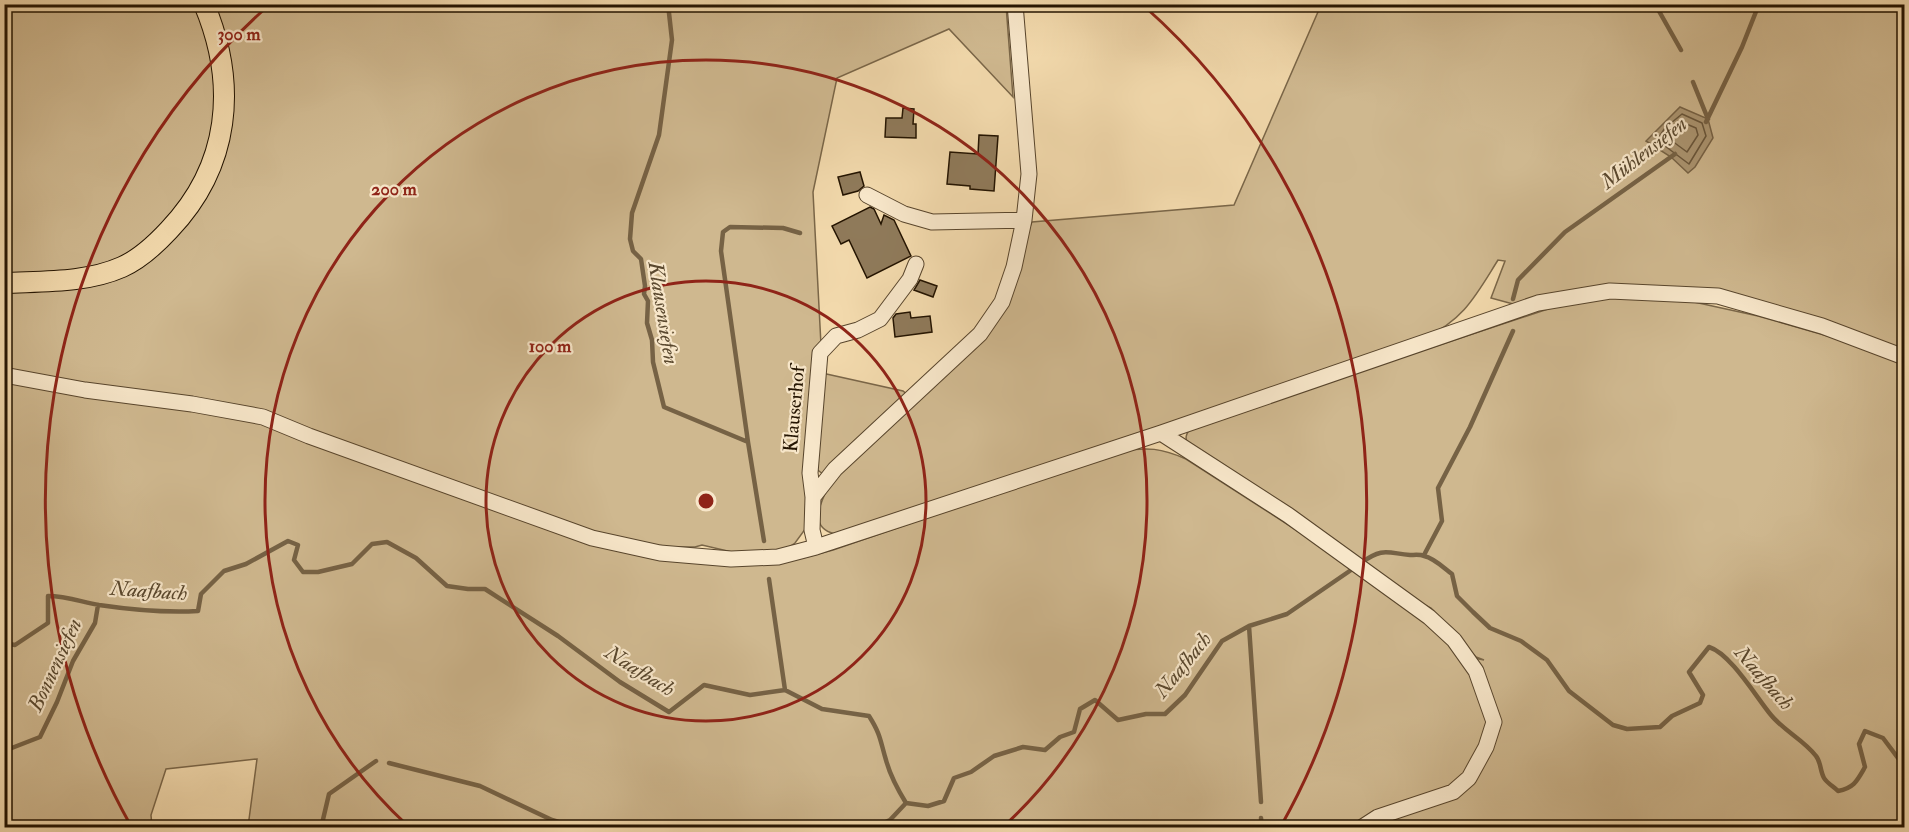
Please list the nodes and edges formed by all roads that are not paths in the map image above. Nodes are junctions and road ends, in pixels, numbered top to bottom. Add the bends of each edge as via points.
1 (204, 4) edge
2 (1015, 4) edge
3 (867, 195) dead end
4 (1024, 220) junction
5 (916, 264) dead end
6 (4, 283) edge
7 (1905, 357) edge
8 (4, 375) edge
9 (1161, 433) junction
10 (813, 497) junction
11 (816, 547) junction
12 (1361, 828) edge

1 - 6 main road via 216,40 225,97 219,145 202,188 162,237 124,266 68,279
2 - 4 street via 1029,174
3 - 4 street via 904,214 932,222
4 - 10 street via 1002,302 980,334 835,469
5 - 10 street, Klauserhof via 910,279 880,319 836,336 820,352 810,473
7 - 9 street via 1822,326 1718,296 1610,291 1538,303
8 - 11 street via 263,417 592,537 660,553 731,559 778,557
9 - 11 street
9 - 12 street via 1288,515 1429,617 1454,640 1476,671 1494,722 1469,778 1453,792 1378,817
10 - 11 street, Klauserhof

